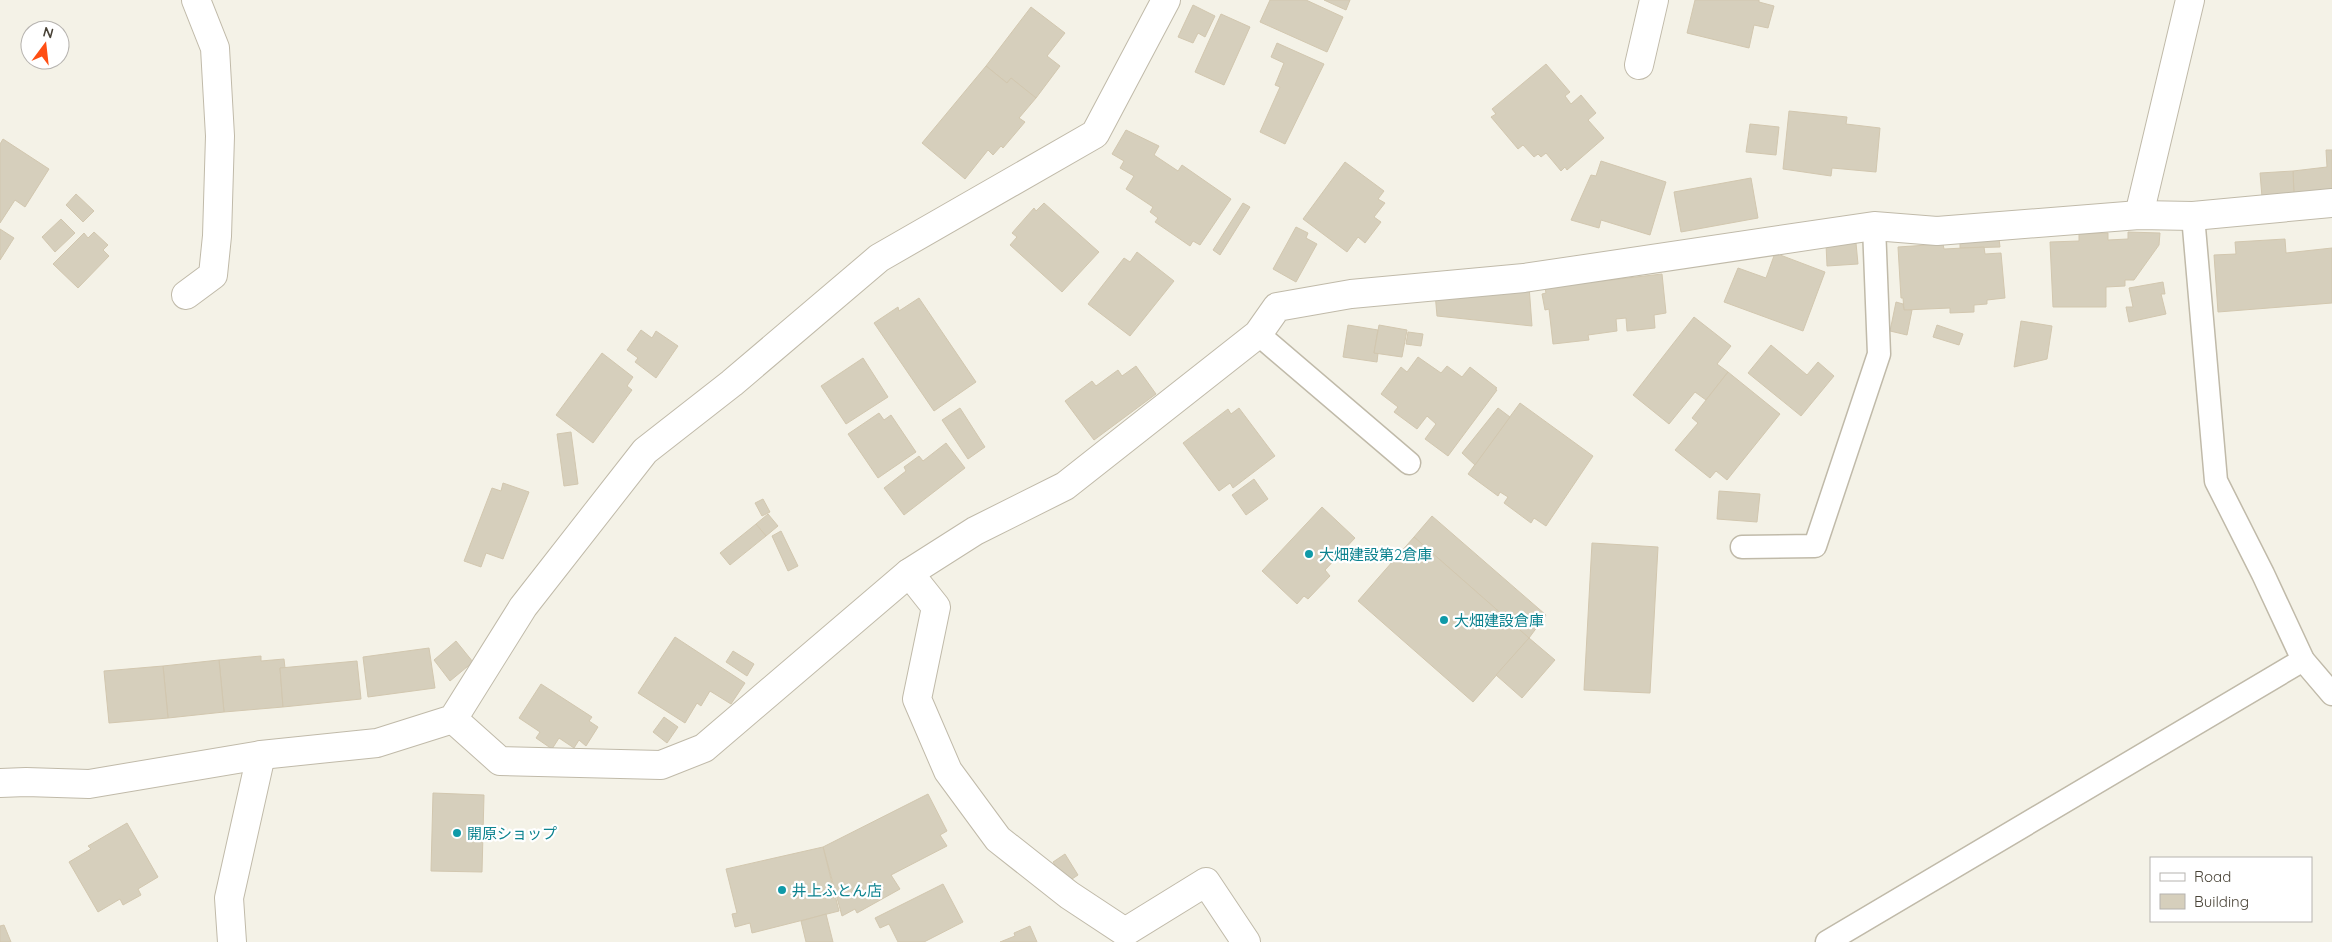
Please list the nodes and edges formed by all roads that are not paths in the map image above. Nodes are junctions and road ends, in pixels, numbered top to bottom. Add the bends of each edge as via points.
1 (196, 0) edge
2 (1166, 0) edge
3 (1654, 0) edge
4 (2190, 0) edge
5 (1639, 65) dead end
6 (2332, 203) edge
7 (2139, 215) junction
8 (2193, 216) junction
9 (1874, 226) junction
10 (186, 295) dead end
11 (1258, 334) junction
12 (1409, 463) dead end
13 (1742, 547) dead end
14 (909, 573) junction
15 (2303, 660) junction
16 (2332, 694) edge
17 (453, 719) junction
18 (261, 755) junction
19 (0, 783) edge
20 (232, 942) edge
21 (1246, 942) edge
22 (1827, 942) edge

1 - 10 street via 215,48 220,136 217,227 213,275
2 - 17 street via 1095,134 879,258 732,383 645,451 523,606
3 - 5 street
4 - 7 street
6 - 8 street
7 - 8 street
7 - 9 street via 1937,231
8 - 15 lane via 2216,481
9 - 11 street via 1524,278 1350,294 1277,307
9 - 13 lane via 1879,354 1815,546
11 - 12 lane
11 - 14 street via 1065,486 974,531
14 - 17 street via 704,748 661,765 500,761
14 - 21 street via 936,607 917,699 948,771 998,839 1069,895 1125,932 1206,882
15 - 16 lane
15 - 22 lane
17 - 18 street via 377,743
18 - 19 street via 89,784
18 - 20 street via 229,898

